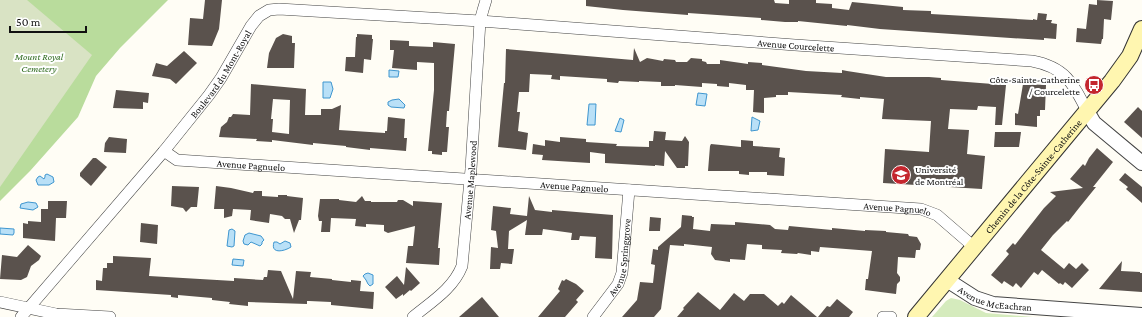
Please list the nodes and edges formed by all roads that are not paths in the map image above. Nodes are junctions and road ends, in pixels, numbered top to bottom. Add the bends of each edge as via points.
1 (486, 0) edge
2 (480, 21) junction
3 (1141, 34) edge
4 (1087, 111) junction
5 (164, 151) junction
6 (1142, 163) edge
7 (470, 179) junction
8 (629, 190) junction
9 (974, 248) junction
10 (947, 280) junction
11 (0, 302) edge
12 (29, 308) junction
13 (1142, 315) edge
14 (21, 317) edge
15 (110, 317) edge
16 (413, 317) edge
17 (593, 317) edge
18 (882, 317) edge
19 (891, 317) edge
20 (916, 317) edge

1 - 2 street
2 - 4 street, Avenue Courcelette via 1032,61 1048,64 1061,72 1077,91
2 - 5 street, Boulevard du Mont-Royal via 268,10 258,16 221,78
2 - 7 street, Avenue Maplewood
3 - 4 main road, Chemin de la Côte-Sainte-Catherine via 1122,68
4 - 6 street via 1094,123
4 - 9 main road, Chemin de la Côte-Sainte-Catherine
5 - 7 street, Avenue Pagnuelo via 177,160
5 - 12 street, Boulevard du Mont-Royal
7 - 8 street, Avenue Pagnuelo
7 - 16 street, Avenue Maplewood via 463,259 458,276 443,293
8 - 9 street, Avenue Pagnuelo via 921,209 937,215
8 - 17 street, Avenue Springgrove via 622,273 618,284
9 - 10 main road, Chemin de la Côte-Sainte-Catherine
10 - 13 street, Avenue McEachran via 974,298 993,304
10 - 20 main road, Chemin de la Côte-Sainte-Catherine
11 - 12 street
12 - 14 street, Boulevard du Mont-Royal
12 - 15 street via 56,314
18 - 19 street

